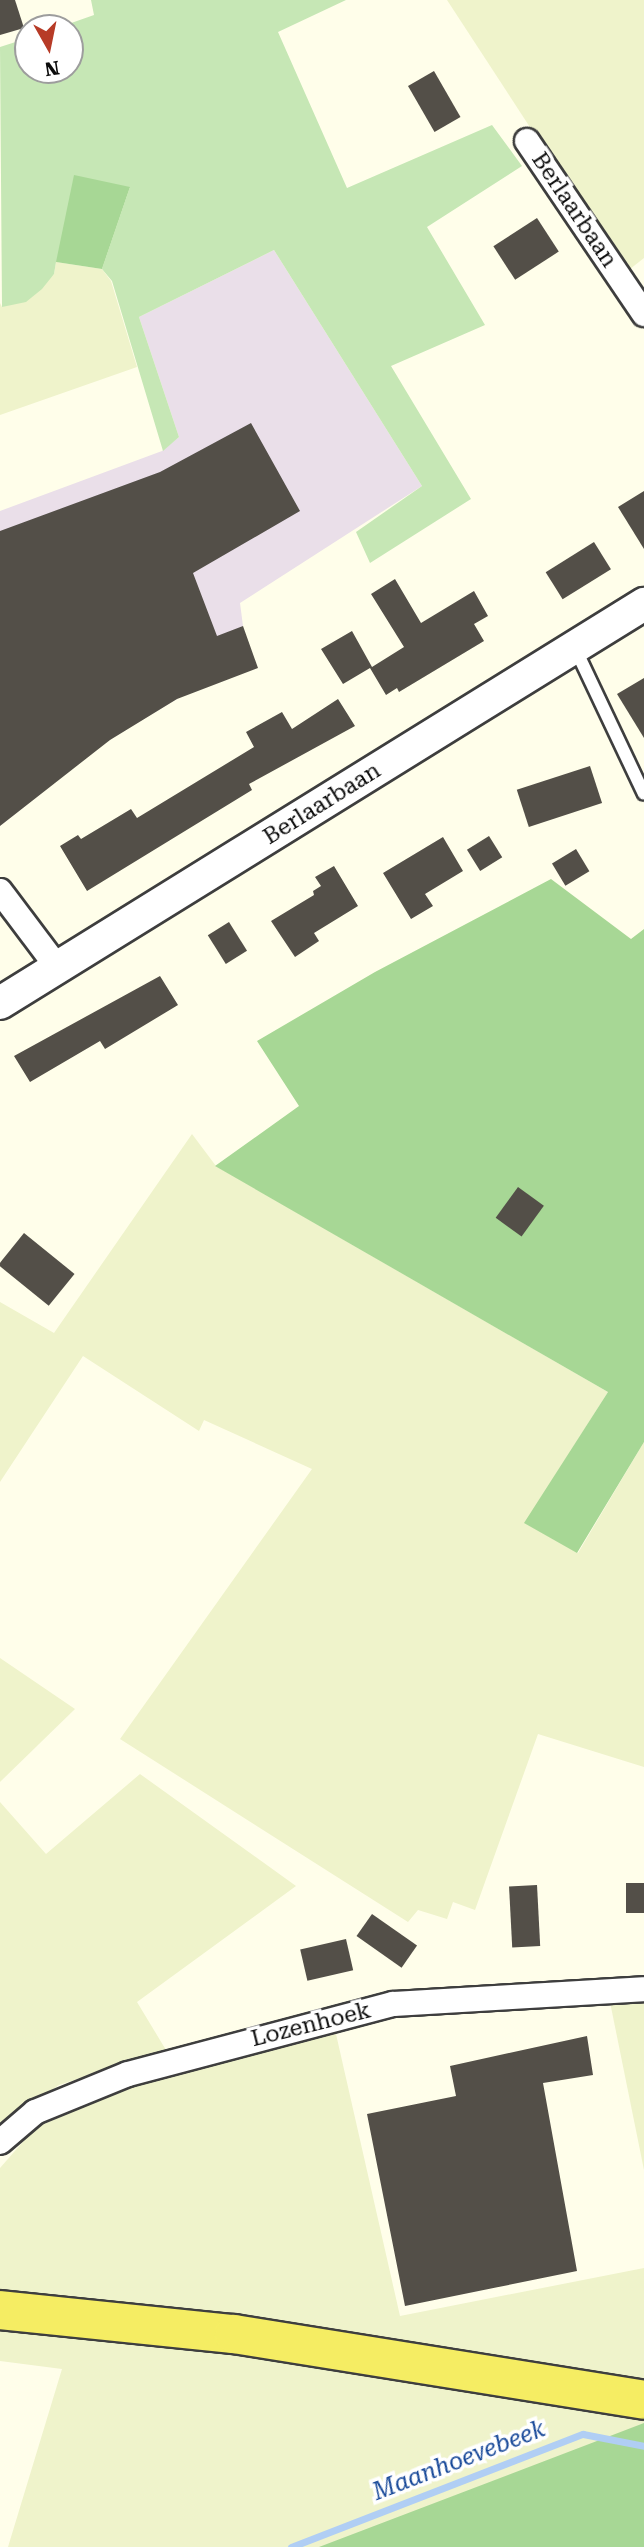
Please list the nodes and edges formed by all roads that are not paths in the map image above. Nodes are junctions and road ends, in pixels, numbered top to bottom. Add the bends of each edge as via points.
1 (527, 141) dead end
2 (644, 314) edge
3 (644, 604) edge
4 (575, 648) junction
5 (644, 794) edge
6 (0, 891) edge
7 (58, 968) junction
8 (0, 1003) edge
9 (644, 1989) edge
10 (0, 2142) edge
11 (0, 2310) edge
12 (644, 2400) edge

1 - 2 street, Berlaarbaan
3 - 4 street, Berlaarbaan
4 - 5 lane
4 - 7 street, Berlaarbaan
6 - 7 street
7 - 8 street, Berlaarbaan
9 - 10 street, Lozenhoek via 553,1992 380,2008 128,2074 35,2112
11 - 12 main road via 234,2334

